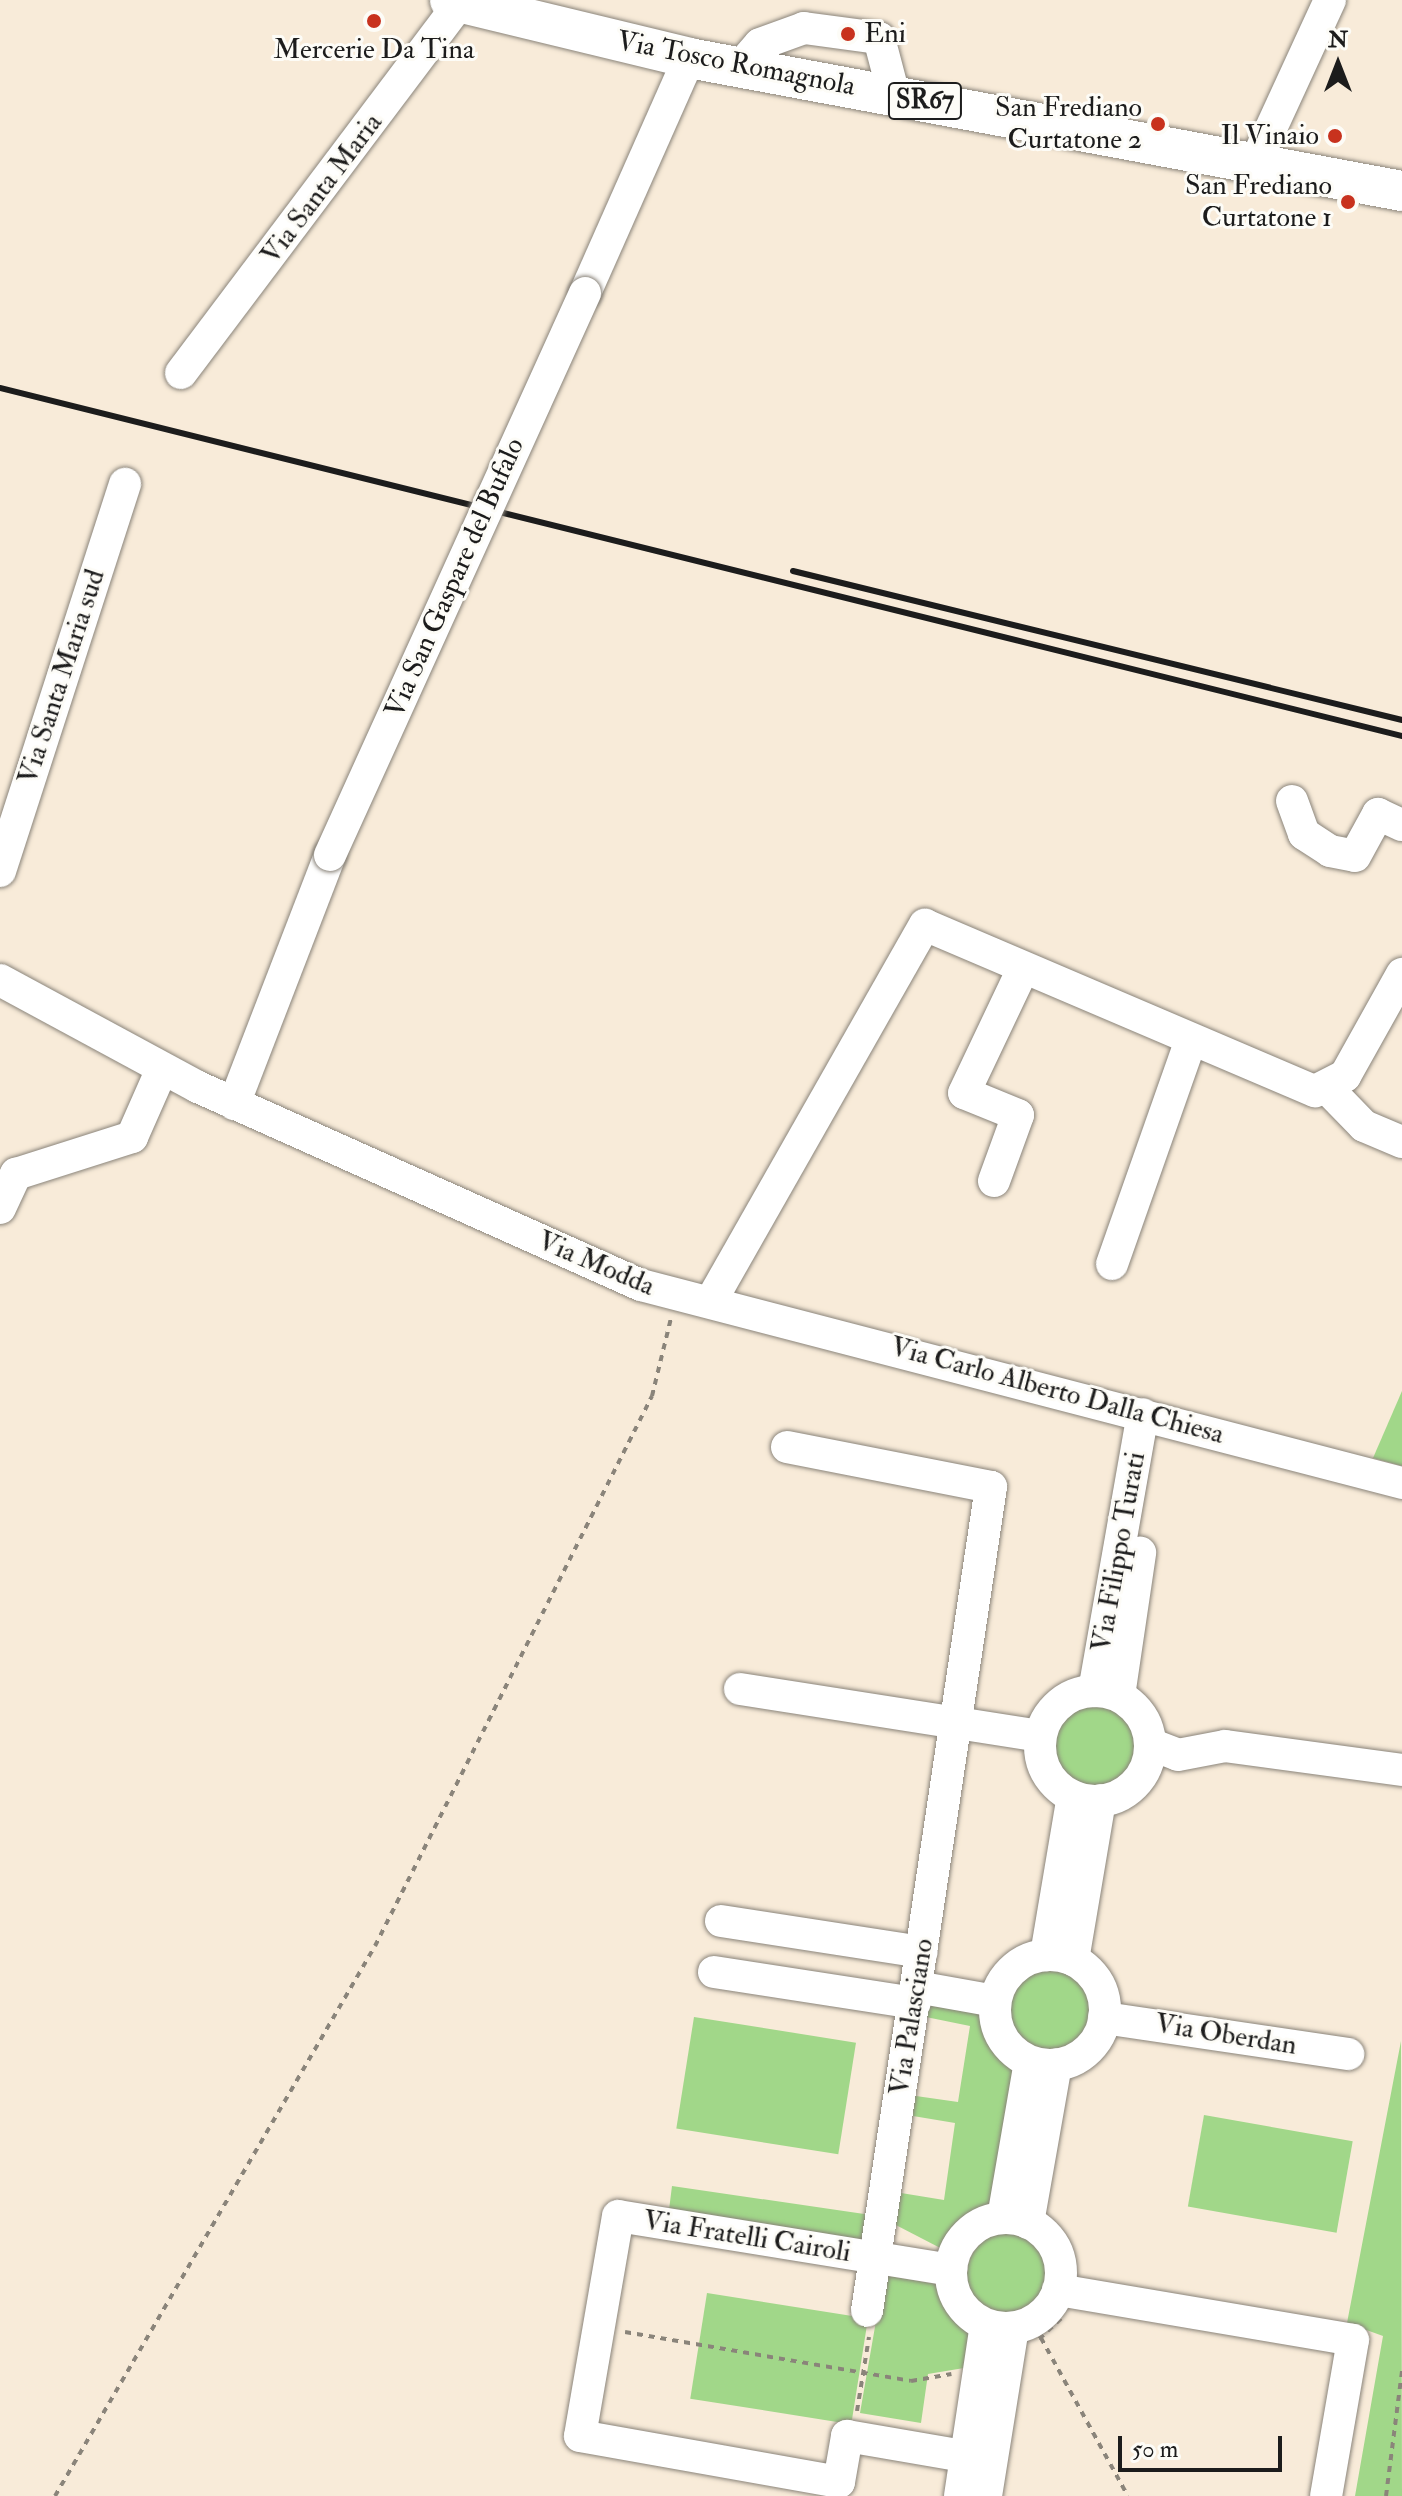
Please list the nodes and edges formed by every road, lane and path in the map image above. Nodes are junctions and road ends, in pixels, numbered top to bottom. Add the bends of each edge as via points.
1 (1330, 0) edge
2 (455, 1) edge
3 (503, 6) edge
4 (689, 58) junction
5 (740, 67) junction
6 (894, 95) junction
7 (1256, 161) junction
8 (1402, 191) edge
9 (181, 373) dead end
10 (125, 484) dead end
11 (1292, 801) dead end
12 (1402, 825) edge
13 (0, 871) edge
14 (1023, 969) junction
15 (1402, 974) edge
16 (0, 980) edge
17 (1190, 1042) junction
18 (162, 1069) junction
19 (1329, 1090) junction
20 (234, 1104) junction
21 (1402, 1142) edge
22 (994, 1181) dead end
23 (0, 1208) edge
24 (1112, 1264) dead end
25 (668, 1293) junction
26 (711, 1301) junction
27 (1151, 1417) junction
28 (787, 1447) dead end
29 (1402, 1483) edge
30 (740, 1689) dead end
31 (1107, 1693) junction
32 (958, 1723) junction
33 (1040, 1736) junction
34 (1150, 1744) junction
35 (1402, 1770) edge
36 (1087, 1798) junction
37 (721, 1921) dead end
38 (922, 1952) junction
39 (1059, 1958) junction
40 (714, 1972) dead end
41 (916, 1995) junction
42 (995, 2001) junction
43 (1104, 2018) junction
44 (1348, 2054) dead end
45 (1043, 2063) junction
46 (1015, 2220) junction
47 (875, 2257) junction
48 (951, 2270) junction
49 (1068, 2292) junction
50 (867, 2311) joint
51 (599, 2327) junction
52 (1013, 2335) junction
53 (1402, 2371) edge
54 (863, 2372) junction
55 (978, 2372) junction
56 (853, 2437) junction
57 (963, 2456) junction
58 (55, 2496) edge
59 (960, 2496) edge
60 (986, 2496) edge
61 (1128, 2496) edge
62 (1326, 2496) edge
63 (1386, 2496) edge

1 - 7 street
2 - 3 main road, Via Tosco Romagnola / SR67
2 - 9 street, Via Santa Maria
3 - 4 main road, Via Tosco Romagnola / SR67
4 - 5 main road, Via Tosco Romagnola / SR67
4 - 20 street, Via San Gaspare del Bufalo, bridge via 330,855
5 - 6 main road, Via Tosco Romagnola / SR67
5 - 6 street via 760,44 804,28 879,38
6 - 7 main road, Via Tosco Romagnola / SR67
7 - 8 main road, Via Tosco Romagnola / SR67
10 - 13 street, Via Santa Maria sud
11 - 12 street via 1304,834 1330,851 1355,856 1378,814
14 - 17 street
14 - 22 street via 964,1093 1018,1115
14 - 26 street via 925,925
15 - 19 street via 1345,1076
16 - 18 street, Via Modda
17 - 19 street via 1280,1081
17 - 24 street
18 - 20 street, Via Modda
18 - 23 street via 132,1137 16,1174
19 - 21 street via 1364,1126
20 - 25 street, Via Modda
25 - 26 street, Via Modda
25 - 58 path via 670,1343 652,1396 433,1817 375,1946
26 - 27 street, Via Carlo Alberto Dalla Chiesa
27 - 29 street, Via Carlo Alberto Dalla Chiesa
27 - 31 street, Via Filippo Turati
28 - 32 street, Via Palasciano via 991,1487
30 - 32 street
31 - 33 street, Via Filippo Turati via 1058,1705
31 - 34 street, Via Filippo Turati via 1141,1715
32 - 33 street
32 - 38 street, Via Palasciano
33 - 36 street via 1046,1772
34 - 35 street via 1178,1755 1225,1746
34 - 36 street via 1136,1782
36 - 39 street
37 - 38 street
38 - 41 street, Via Palasciano
39 - 42 street via 1009,1972
39 - 43 street via 1097,1982
40 - 41 street
41 - 42 street
41 - 47 street, Via Palasciano
42 - 45 street via 1004,2040
43 - 44 street, Via Oberdan
43 - 45 street via 1087,2050
45 - 46 street
46 - 48 street via 966,2236
46 - 49 street via 1055,2248
47 - 48 street, Via Fratelli Cairoli
47 - 50 street, Via Palasciano
47 - 51 street, Via Fratelli Cairoli via 618,2216
48 - 52 street via 960,2304
49 - 52 path
49 - 52 street
49 - 62 street via 1353,2340
50 - 54 path via 873,2313
51 - 54 path
51 - 56 street, Via Fratelli Cairoli via 580,2436 839,2482 847,2436
52 - 55 street
52 - 60 street
52 - 61 path
53 - 63 path
54 - 55 path via 911,2381
54 - 56 path
55 - 57 street
56 - 57 street
57 - 59 street

